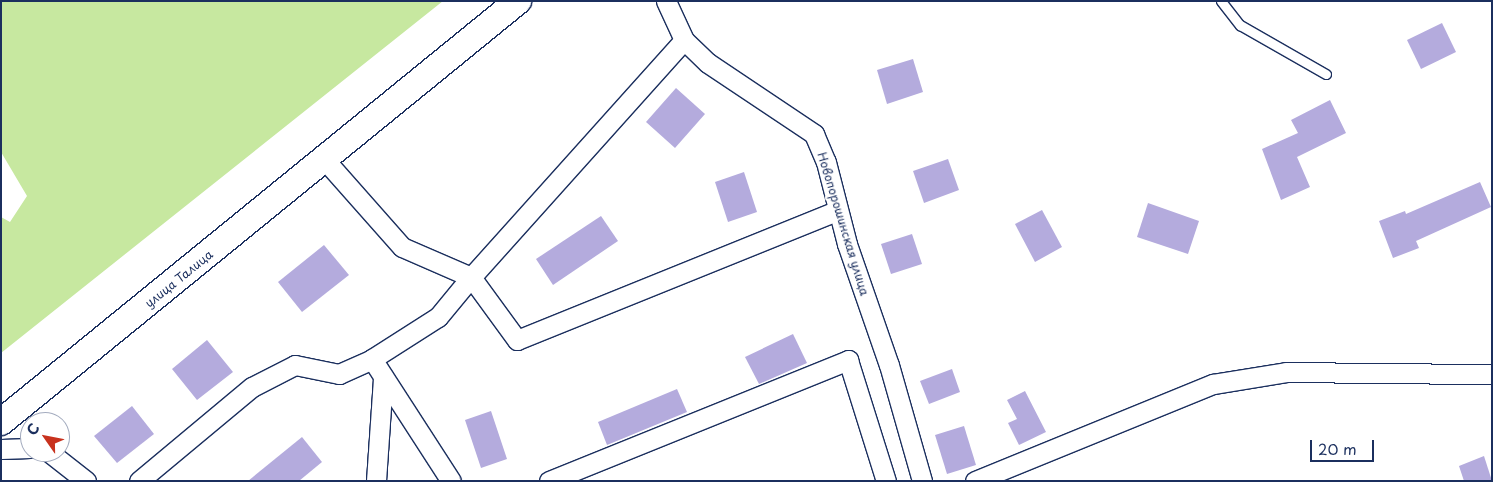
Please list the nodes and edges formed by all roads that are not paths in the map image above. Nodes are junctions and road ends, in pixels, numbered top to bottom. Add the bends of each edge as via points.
1 (518, 1) edge
2 (666, 1) edge
3 (1221, 1) edge
4 (684, 40) junction
5 (1326, 74) dead end
6 (326, 160) junction
7 (838, 210) junction
8 (472, 277) junction
9 (372, 359) junction
10 (1492, 374) edge
11 (383, 377) junction
12 (1, 422) edge
13 (1, 448) edge
14 (20, 448) edge
15 (62, 462) edge
16 (86, 481) edge
17 (139, 481) edge
18 (376, 481) edge
19 (452, 481) edge
20 (549, 481) edge
21 (886, 481) edge
22 (922, 481) edge
23 (975, 481) edge

1 - 6 street, улица Талица
2 - 4 street, Новопорошинская улица
3 - 5 lane via 1240,25
4 - 7 street, Новопорошинская улица via 708,63 814,134 826,162
4 - 8 street
6 - 8 street via 402,247
6 - 12 street, улица Талица
7 - 8 street via 517,340
7 - 22 street, Новопорошинская улица via 889,365
8 - 9 street via 438,317
9 - 11 street
9 - 17 street via 339,374 295,365 261,383
10 - 23 street via 1286,372 1213,384
11 - 18 street
11 - 19 street
13 - 14 street
15 - 16 street
20 - 21 street via 848,360

